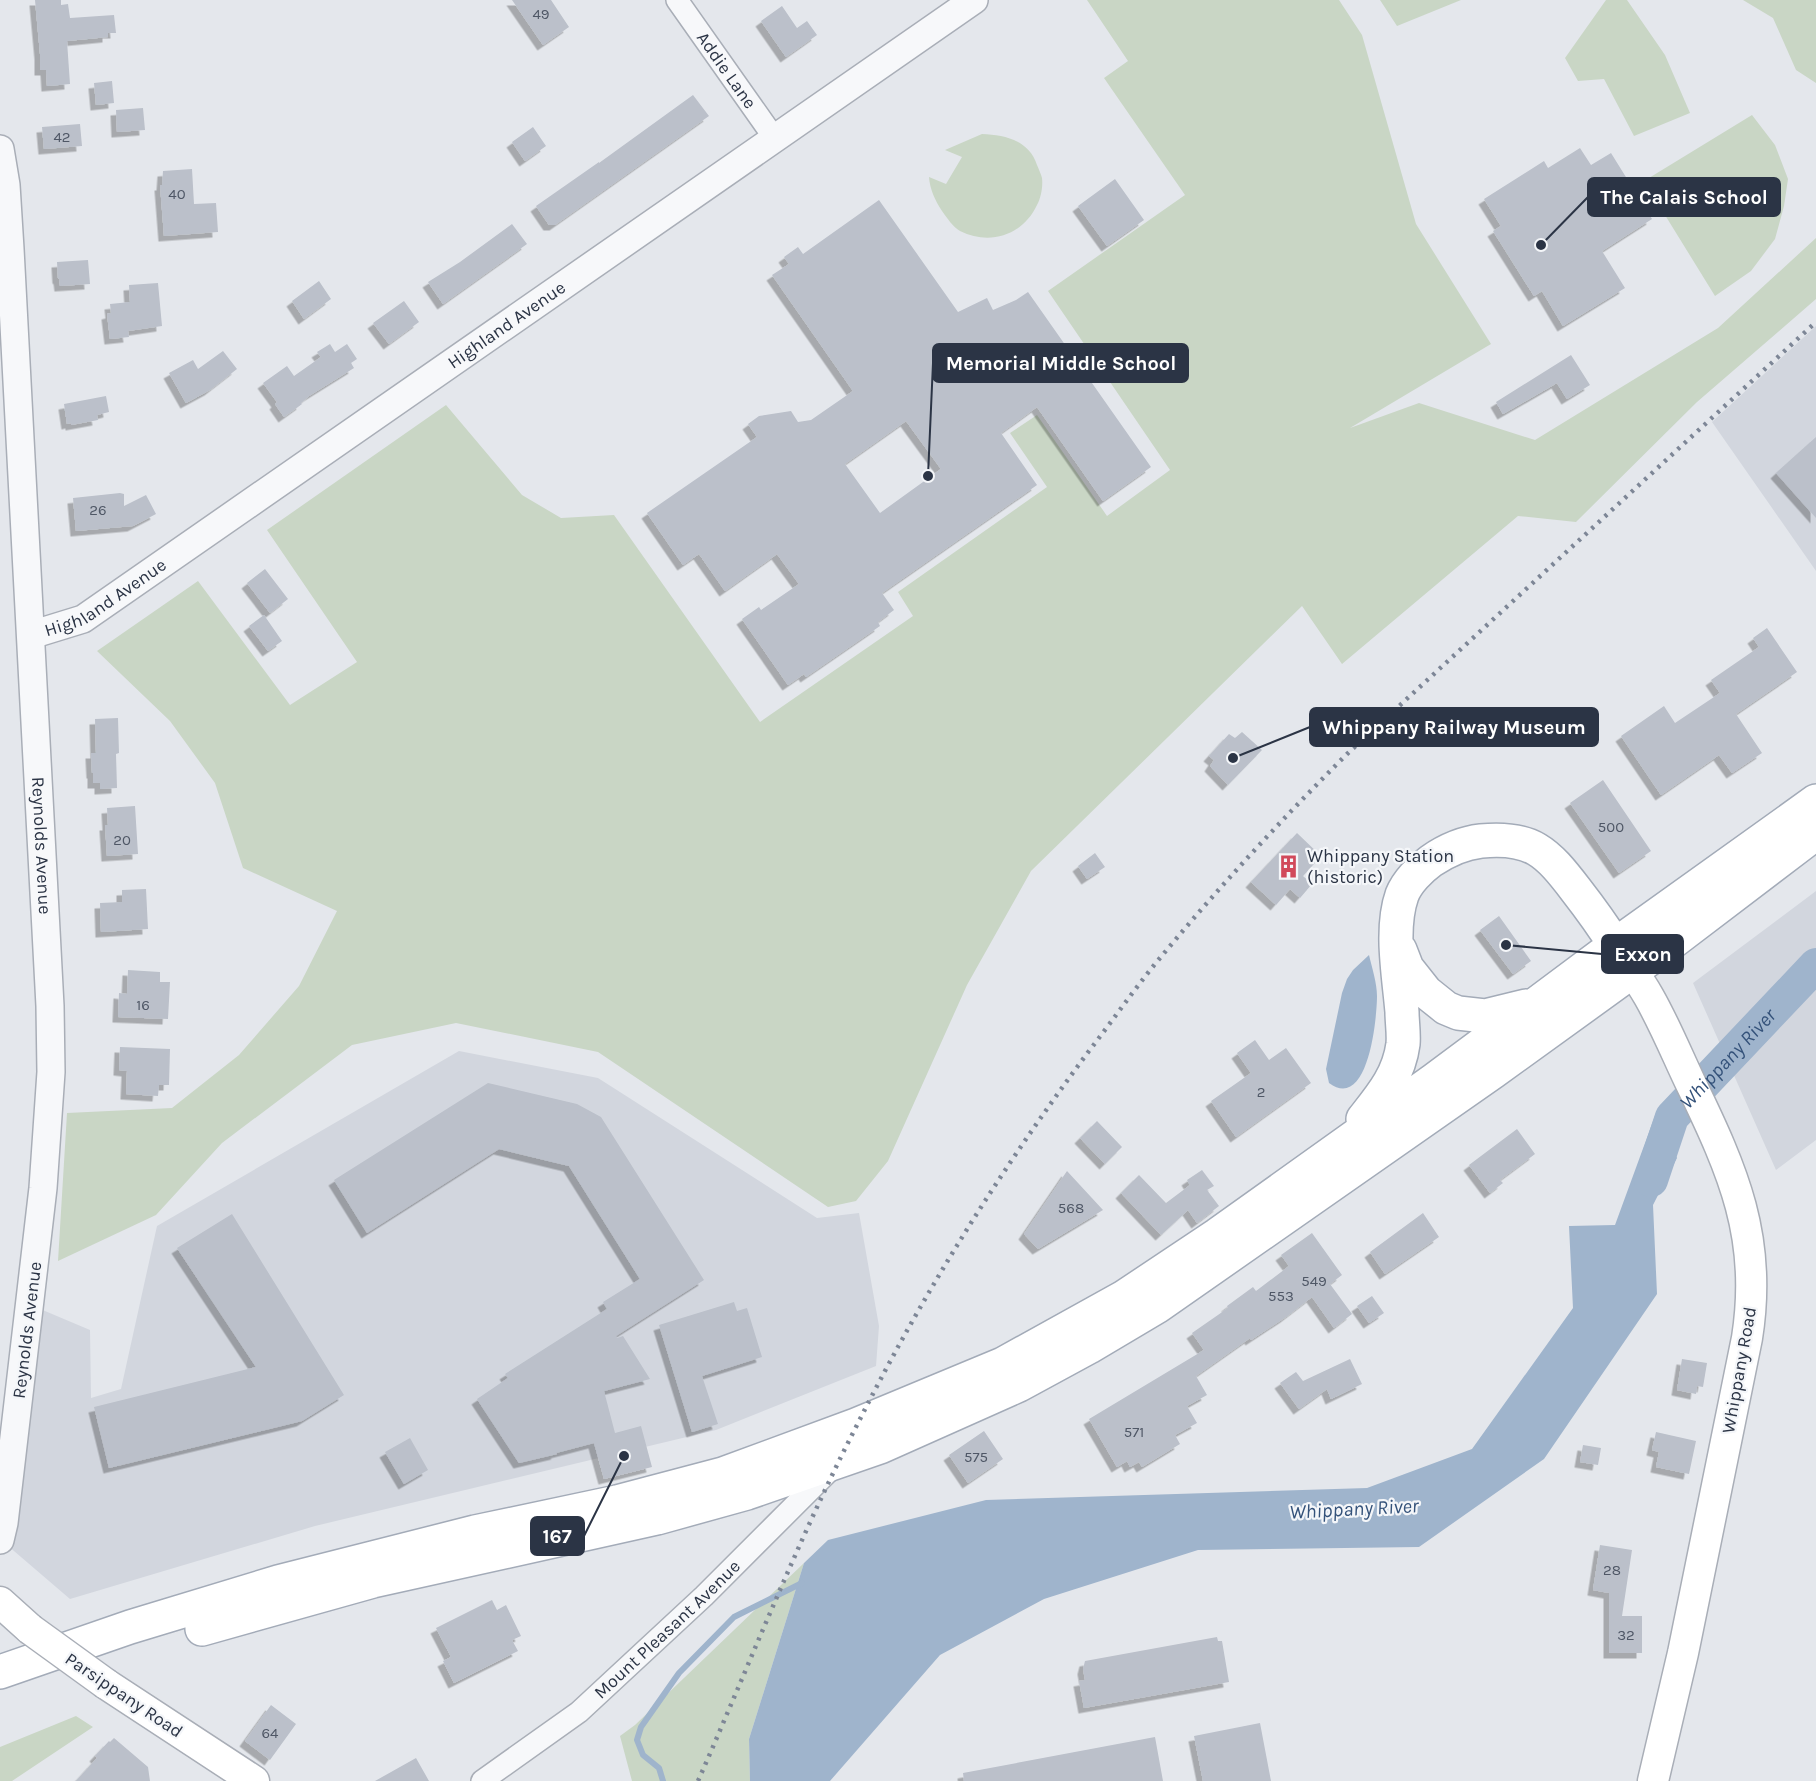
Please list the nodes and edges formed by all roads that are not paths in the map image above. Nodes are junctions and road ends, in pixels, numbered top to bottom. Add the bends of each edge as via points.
1 (677, 0) edge
2 (974, 0) edge
3 (775, 139) junction
4 (0, 149) edge
5 (3, 201) edge
6 (31, 635) junction
7 (1816, 801) edge
8 (1816, 833) edge
9 (1396, 939) junction
10 (1624, 959) junction
11 (1537, 1004) junction
12 (1308, 1172) junction
13 (838, 1463) junction
14 (0, 1540) edge
15 (0, 1602) edge
16 (0, 1672) edge
17 (0, 1695) edge
18 (254, 1781) edge
19 (482, 1781) edge
20 (1653, 1781) edge

1 - 3 street, Addie Lane
2 - 3 street, Highland Avenue
3 - 6 street, Highland Avenue via 83,619
4 - 5 street, Reynolds Avenue
5 - 6 street, Reynolds Avenue
6 - 14 street, Reynolds Avenue via 51,1072 43,1188
7 - 10 main road via 1694,889
8 - 10 main road
9 - 10 main road via 1403,893 1423,866 1445,851 1470,842 1510,840 1535,848 1556,864
9 - 11 main road via 1407,968 1425,992 1446,1008 1485,1016
9 - 12 main road via 1403,1042 1398,1068 1356,1128
10 - 11 main road
10 - 13 main road via 1493,1072 1158,1305 1019,1385
10 - 20 main road, Whippany Road via 1649,997 1725,1158 1748,1235 1752,1275 1751,1315 1683,1653
11 - 12 main road
12 - 16 main road via 1124,1297 1012,1359 846,1429 723,1474 278,1582
13 - 17 main road via 657,1518 373,1581 235,1619
13 - 19 street, Mount Pleasant Avenue via 704,1596 579,1712
15 - 18 main road, Parsippany Road, bridge via 105,1684

